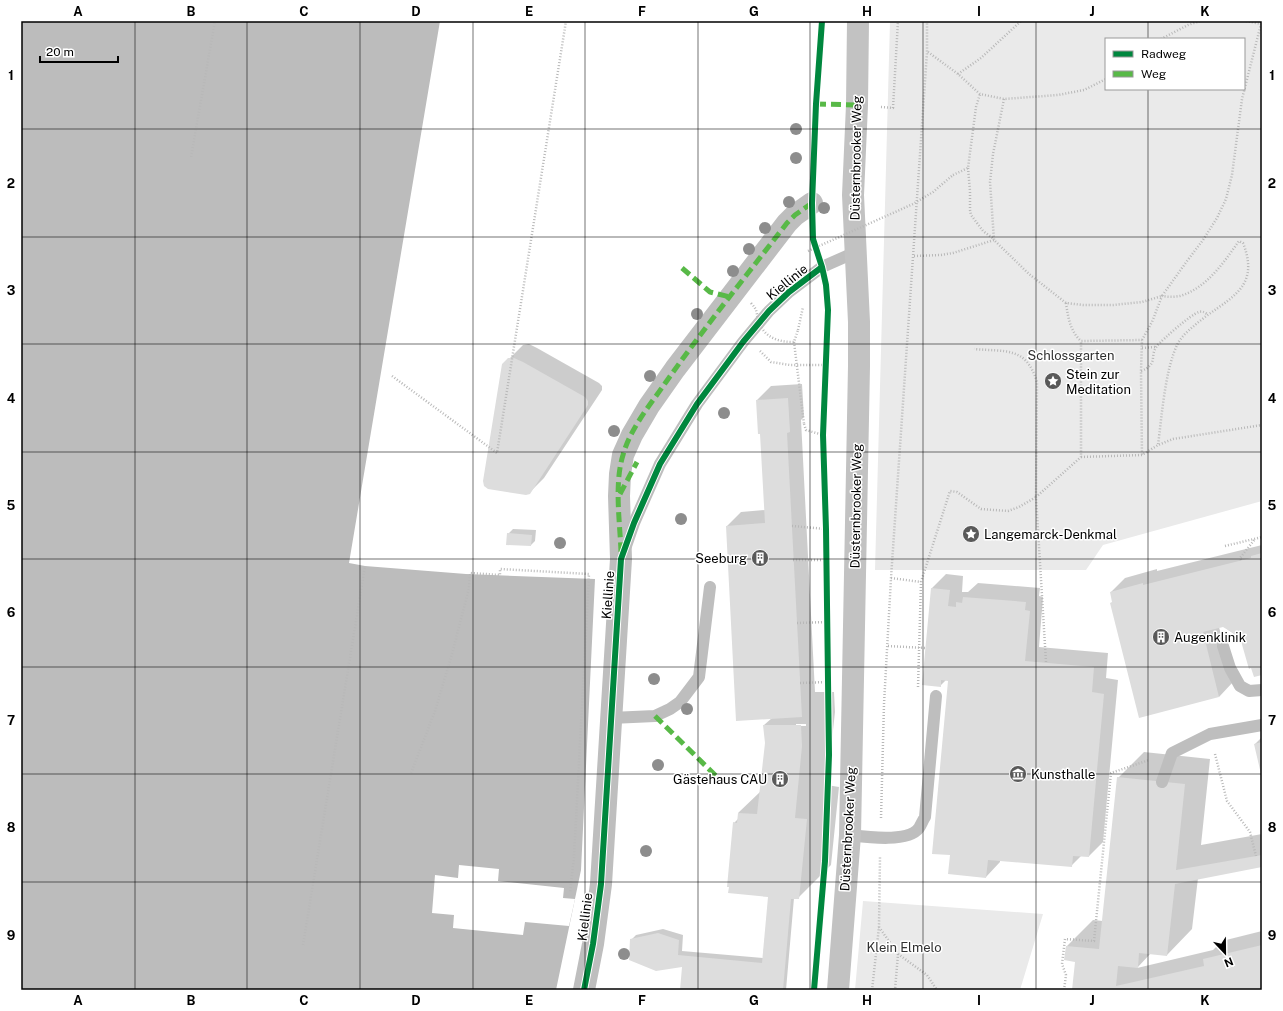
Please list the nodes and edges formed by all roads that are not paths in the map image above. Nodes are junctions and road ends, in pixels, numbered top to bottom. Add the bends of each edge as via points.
1 (858, 21) edge
2 (812, 203) dead end
3 (856, 252) junction
4 (637, 462) dead end
5 (619, 496) junction
6 (621, 559) junction
7 (710, 587) dead end
8 (1223, 646) dead end
9 (1262, 690) edge
10 (936, 696) road end
11 (611, 718) junction
12 (1262, 725) edge
13 (1162, 782) dead end
14 (850, 835) junction
15 (584, 990) edge
16 (838, 990) edge

1 - 3 street, Düsternbrooker Weg via 853,195
2 - 5 street, Kiellinie via 795,214 787,223 649,406 623,455
3 - 6 lane, Kiellinie via 822,267 789,292 746,338 697,404 660,464
3 - 14 street, Düsternbrooker Weg via 859,366
4 - 5 street, Kiellinie
5 - 6 street, Kiellinie
6 - 11 street, Kiellinie
7 - 11 lane via 699,677 685,696 670,709 655,716
8 - 9 lane via 1230,668 1240,686 1249,691
10 - 14 lane via 924,816 919,829 908,835 881,838
11 - 15 street, Kiellinie via 601,884
12 - 13 lane via 1210,734 1172,753
14 - 16 street, Düsternbrooker Weg

